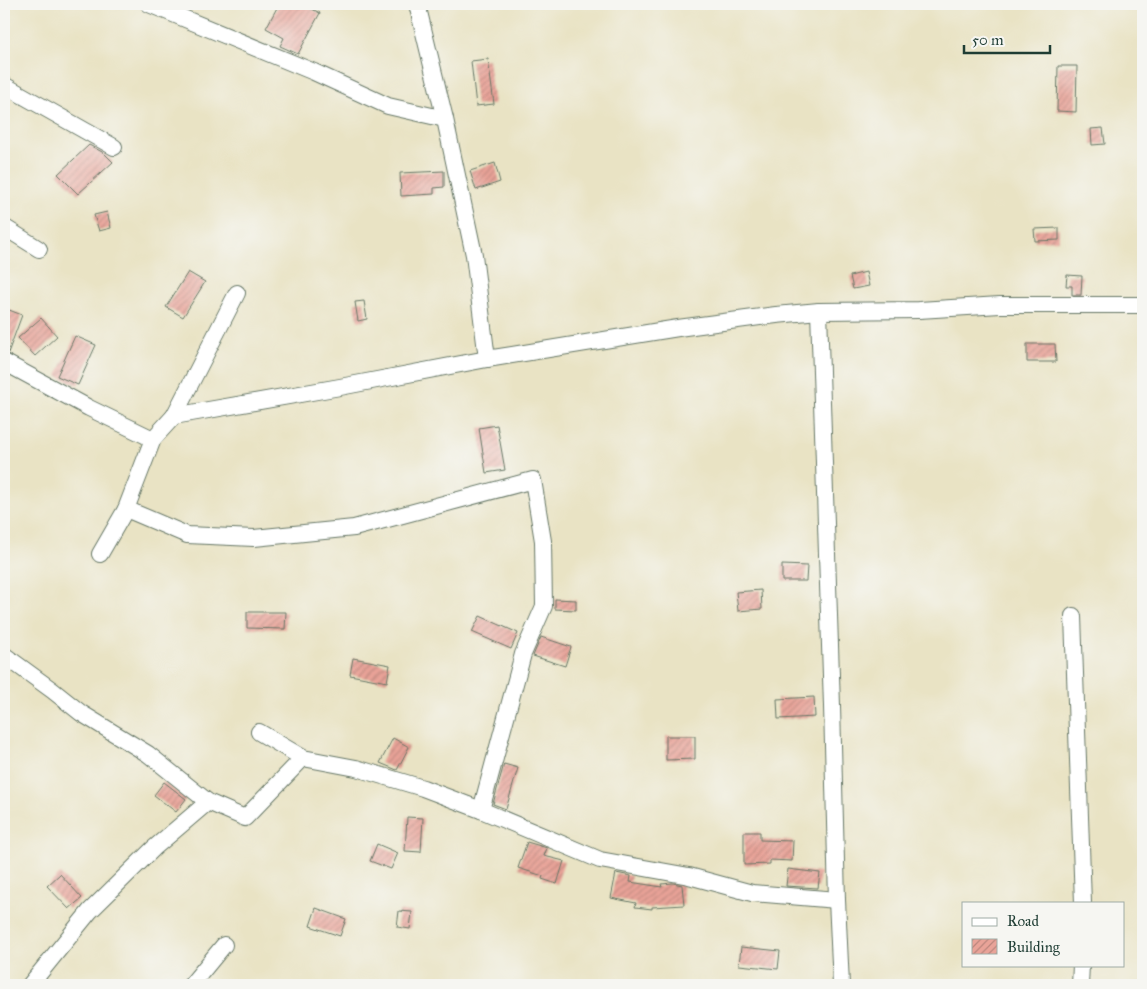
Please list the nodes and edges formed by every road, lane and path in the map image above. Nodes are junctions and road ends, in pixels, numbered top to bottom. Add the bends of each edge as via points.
1 (149, 4) edge
2 (417, 4) edge
3 (4, 85) edge
4 (445, 119) junction
5 (114, 147) dead end
6 (4, 227) edge
7 (39, 250) dead end
8 (238, 293) dead end
9 (1143, 305) edge
10 (818, 311) junction
11 (486, 359) junction
12 (4, 362) edge
13 (174, 416) junction
14 (153, 439) junction
15 (126, 509) junction
16 (100, 554) dead end
17 (1073, 616) dead end
18 (4, 654) edge
19 (258, 732) dead end
20 (304, 758) junction
21 (208, 802) junction
22 (481, 810) junction
23 (837, 900) junction
24 (1083, 902) edge
25 (224, 945) dead end
26 (1081, 966) edge
27 (30, 985) edge
28 (191, 985) edge
29 (841, 985) edge
30 (1080, 985) edge

1 - 4 street via 388,106
2 - 4 street
3 - 5 street
4 - 11 street via 474,255
6 - 7 street
8 - 13 street
9 - 10 street via 1000,305
10 - 11 street via 678,328
10 - 23 street
11 - 13 street
12 - 14 street
13 - 14 street
14 - 15 street
15 - 16 street
15 - 22 street via 187,536 254,538 354,528 533,480 543,541 544,606 523,654
17 - 24 street
18 - 21 street via 81,713 148,754
19 - 20 street
20 - 21 street via 245,818
20 - 22 street via 356,768
21 - 27 street via 154,848 90,911
22 - 23 street via 600,860 689,876 752,893
23 - 29 street
25 - 28 street
26 - 30 street

